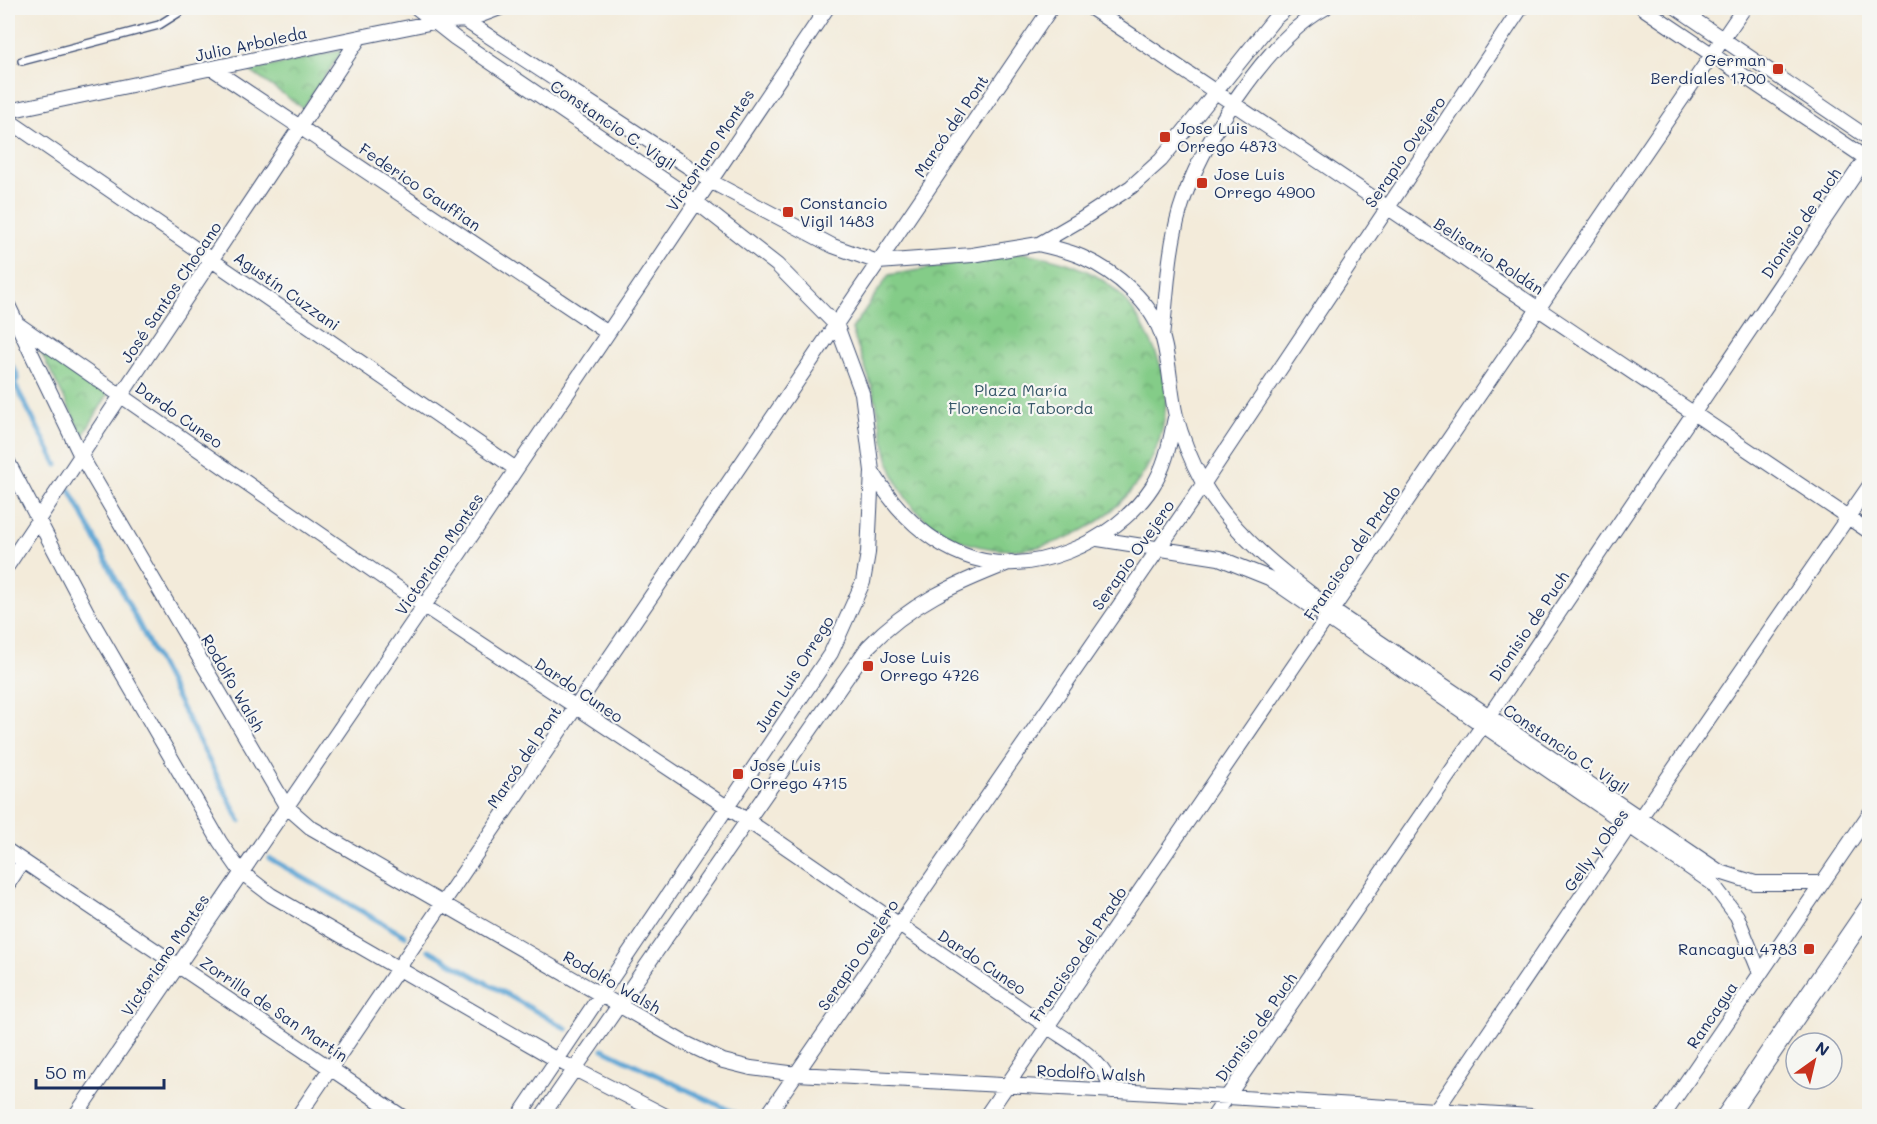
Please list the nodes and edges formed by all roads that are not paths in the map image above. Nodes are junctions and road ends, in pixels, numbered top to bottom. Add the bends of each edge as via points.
1 (186, 8) edge
2 (417, 8) edge
3 (446, 8) edge
4 (500, 8) edge
5 (827, 8) edge
6 (1051, 8) edge
7 (1091, 8) edge
8 (1287, 8) edge
9 (1324, 8) edge
10 (1521, 8) edge
11 (1643, 8) edge
12 (1677, 8) edge
13 (1744, 8) edge
14 (468, 20) junction
15 (434, 22) junction
16 (360, 37) junction
17 (1724, 39) junction
18 (1713, 54) junction
19 (22, 61) dead end
20 (213, 69) junction
21 (1216, 92) junction
22 (1233, 104) junction
23 (8, 111) edge
24 (8, 120) edge
25 (302, 127) junction
26 (1869, 139) edge
27 (1868, 157) edge
28 (710, 181) junction
29 (694, 201) junction
30 (1387, 208) junction
31 (1039, 244) junction
32 (212, 259) junction
33 (878, 262) junction
34 (8, 305) edge
35 (1539, 309) junction
36 (17, 324) junction
37 (837, 326) junction
38 (608, 333) junction
39 (1162, 338) junction
40 (122, 395) junction
41 (1692, 413) junction
42 (1176, 416) junction
43 (81, 456) junction
44 (8, 462) edge
45 (516, 469) junction
46 (872, 471) junction
47 (1203, 483) junction
48 (1869, 485) edge
49 (1847, 517) junction
50 (38, 520) junction
51 (1869, 532) edge
52 (1098, 539) junction
53 (1158, 547) junction
54 (1011, 562) junction
55 (8, 565) edge
56 (424, 606) junction
57 (1330, 614) junction
58 (577, 708) junction
59 (1486, 721) junction
60 (286, 806) junction
61 (726, 808) junction
62 (1869, 813) edge
63 (748, 821) junction
64 (1635, 822) junction
65 (8, 851) edge
66 (23, 861) junction
67 (242, 872) junction
68 (1821, 883) junction
69 (8, 884) edge
70 (444, 904) junction
71 (1869, 907) edge
72 (899, 925) junction
73 (178, 964) junction
74 (399, 969) junction
75 (1760, 973) junction
76 (600, 995) junction
77 (619, 1006) junction
78 (1048, 1027) junction
79 (557, 1060) junction
80 (331, 1068) junction
81 (574, 1070) junction
82 (797, 1074) junction
83 (1006, 1086) junction
84 (1112, 1091) junction
85 (1228, 1097) junction
86 (1433, 1113) edge
87 (75, 1116) edge
88 (298, 1116) edge
89 (401, 1116) edge
90 (519, 1116) edge
91 (542, 1116) edge
92 (666, 1116) edge
93 (767, 1116) edge
94 (986, 1116) edge
95 (1214, 1116) edge
96 (1531, 1116) edge
97 (1663, 1116) edge
98 (1727, 1116) edge

1 - 19 lane via 159,25
2 - 15 street, Constancio C. Vigil
3 - 14 street, Constancio C. Vigil
4 - 14 street, Julio Arboleda
5 - 28 street, Victoriano Montes
6 - 33 street, Marcó del Pont
7 - 21 street, Belisario Roldán
8 - 21 street
9 - 22 street via 1267,59
10 - 30 street, Serapio Ovejero
11 - 18 street
12 - 17 street
13 - 17 street, Francisco del Prado
14 - 15 street, Julio Arboleda
14 - 28 street, Constancio C. Vigil
15 - 16 street, Julio Arboleda
15 - 29 street, Constancio C. Vigil
16 - 20 street, Julio Arboleda
16 - 25 street, José Santos Chocano
17 - 18 street, Francisco del Prado
17 - 26 street
18 - 27 street
18 - 35 street, Francisco del Prado
20 - 23 street, Julio Arboleda
20 - 25 street, Federico Gauffian
21 - 22 street, Belisario Roldán
21 - 31 street via 1183,135 1131,187
22 - 30 street, Belisario Roldán
22 - 39 street via 1199,165 1180,211
24 - 32 street, Agustín Cuzzani
25 - 32 street, José Santos Chocano
25 - 38 street, Federico Gauffian
27 - 41 street, Dionisio de Puch
28 - 29 street, Victoriano Montes
28 - 33 street, Constancio C. Vigil via 833,246
29 - 37 street, Constancio C. Vigil via 777,265
29 - 38 street, Victoriano Montes
30 - 35 street, Belisario Roldán
30 - 47 street, Serapio Ovejero
31 - 33 street via 950,258
31 - 39 street, Constancio C. Vigil via 1081,256 1107,271 1141,301
32 - 40 street, José Santos Chocano
32 - 45 street, Agustín Cuzzani
33 - 37 street, Marcó del Pont
34 - 36 street, Rodolfo Walsh
35 - 41 street, Belisario Roldán
35 - 57 street, Francisco del Prado
36 - 40 street, Dardo Cuneo
36 - 43 street, Rodolfo Walsh
37 - 46 street, Juan Luis Orrego via 862,393
37 - 58 street, Marcó del Pont
38 - 45 street, Victoriano Montes
39 - 42 street, Constancio C. Vigil
40 - 43 street, José Santos Chocano
40 - 56 street, Dardo Cuneo
41 - 49 street, Belisario Roldán
41 - 59 street, Dionisio de Puch
42 - 47 street, Constancio C. Vigil
42 - 52 street via 1166,458 1152,487 1131,512
43 - 50 street, José Santos Chocano
43 - 60 street, Rodolfo Walsh
44 - 50 street
45 - 56 street, Victoriano Montes
46 - 54 street via 887,497 907,519 935,539 964,555
46 - 61 street, Juan Luis Orrego via 868,553 863,582 848,620 831,653
47 - 53 street, Serapio Ovejero
47 - 57 street, Constancio C. Vigil via 1218,507 1252,544
48 - 49 street, Gelly y Obes
49 - 51 street, Belisario Roldán
49 - 64 street, Gelly y Obes
50 - 55 street, José Santos Chocano
50 - 67 street via 101,637 220,842
52 - 53 street, Constancio C. Vigil
52 - 54 street via 1047,558
53 - 57 street, Constancio C. Vigil via 1219,558 1260,575
53 - 72 street, Serapio Ovejero
54 - 63 street via 921,602 889,625 853,667
56 - 58 street, Dardo Cuneo
56 - 60 street, Victoriano Montes
57 - 59 street, Constancio C. Vigil
57 - 78 street, Francisco del Prado
58 - 61 street, Dardo Cuneo
58 - 70 street, Marcó del Pont
59 - 64 street, Constancio C. Vigil
59 - 85 street, Dionisio de Puch
60 - 67 street, Victoriano Montes
60 - 70 street, Rodolfo Walsh via 310,827
61 - 63 street, Dardo Cuneo
61 - 76 street, Juan Luis Orrego
62 - 68 street, Rancagua
63 - 72 street, Dardo Cuneo
63 - 77 street
64 - 68 street, Constancio C. Vigil via 1735,879 1755,884
64 - 75 street, Constancio C. Vigil via 1726,898
64 - 86 street, Gelly y Obes
65 - 66 street, Zorrilla de San Martín
66 - 69 street
66 - 73 street, Zorrilla de San Martín
67 - 73 street, Victoriano Montes
67 - 74 street via 272,895
68 - 75 street, Rancagua
70 - 74 street, Marcó del Pont
70 - 76 street, Rodolfo Walsh
71 - 98 main road
72 - 78 street, Dardo Cuneo
72 - 82 street, Serapio Ovejero
73 - 80 street, Zorrilla de San Martín
73 - 87 street, Victoriano Montes
74 - 79 street
74 - 80 street, Marcó del Pont
75 - 97 street, Rancagua
76 - 77 street, Rodolfo Walsh
76 - 79 street, Juan Luis Orrego
77 - 81 street
77 - 82 street, Rodolfo Walsh via 723,1061
78 - 83 street, Francisco del Prado
78 - 84 street, Dardo Cuneo via 1108,1074
79 - 81 street
79 - 90 street, Juan Luis Orrego
80 - 88 street, Marcó del Pont
80 - 89 street, Zorrilla de San Martín
81 - 91 street
81 - 92 street
82 - 83 street, Rodolfo Walsh
82 - 93 street, Serapio Ovejero
83 - 84 street, Rodolfo Walsh
83 - 94 street, Francisco del Prado
84 - 85 street, Rodolfo Walsh
85 - 86 street, Rodolfo Walsh
85 - 95 street, Dionisio de Puch
86 - 96 street, Rodolfo Walsh

